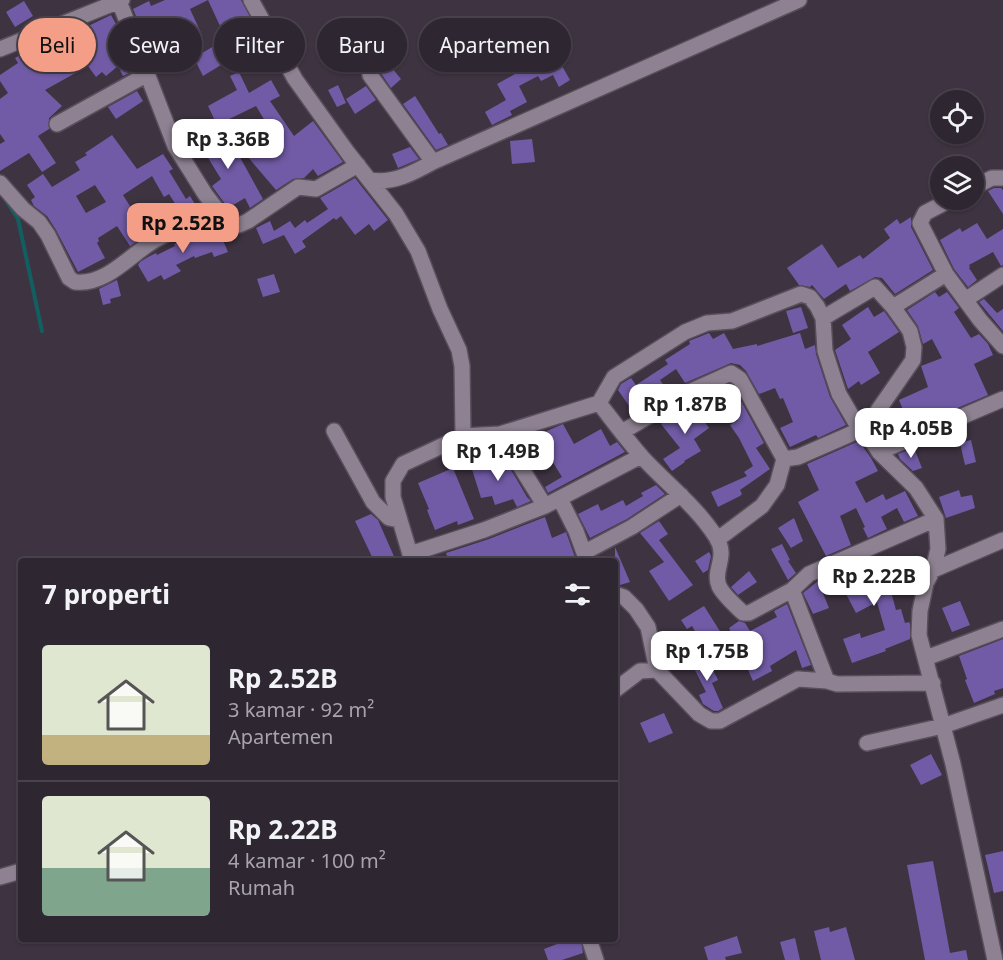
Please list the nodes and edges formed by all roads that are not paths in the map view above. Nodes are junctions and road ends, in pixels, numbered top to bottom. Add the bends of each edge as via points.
1 (121, 0) edge
2 (252, 0) edge
3 (799, 0) edge
4 (0, 49) edge
5 (146, 75) junction
6 (370, 75) dead end
7 (57, 124) dead end
8 (433, 162) junction
9 (358, 165) junction
10 (1003, 178) edge
11 (370, 180) junction
12 (984, 182) edge
13 (0, 183) edge
14 (931, 210) edge
15 (217, 211) junction
16 (946, 274) junction
17 (1003, 275) edge
18 (965, 300) junction
19 (892, 307) junction
20 (822, 318) junction
21 (1003, 346) edge
22 (1003, 399) edge
23 (599, 404) junction
24 (334, 431) dead end
25 (622, 432) junction
26 (864, 433) junction
27 (500, 434) junction
28 (463, 436) junction
29 (879, 452) junction
30 (641, 456) junction
31 (784, 459) junction
32 (681, 495) junction
33 (560, 499) junction
34 (545, 506) junction
35 (936, 519) junction
36 (399, 520) junction
37 (718, 539) junction
38 (1003, 540) edge
39 (586, 557) edge
40 (410, 558) edge
41 (413, 558) edge
42 (933, 570) junction
43 (792, 590) junction
44 (618, 595) edge
45 (1003, 629) edge
46 (926, 658) junction
47 (657, 670) junction
48 (827, 681) junction
49 (933, 683) junction
50 (618, 688) edge
51 (1003, 705) edge
52 (943, 726) junction
53 (867, 743) dead end
54 (18, 872) edge
55 (0, 878) edge
56 (590, 942) dead end
57 (596, 960) edge
58 (995, 960) edge

1 - 4 street
1 - 5 street
2 - 9 street via 295,79
3 - 8 street
5 - 7 street
5 - 15 street via 175,147
6 - 8 street
8 - 11 street via 388,181
9 - 11 street
9 - 15 street via 316,189 298,187 239,225 228,224
10 - 12 street
11 - 28 street via 418,251 459,350
13 - 15 street via 39,222 69,278 75,282 105,275 156,240
14 - 16 street via 921,217 920,223
16 - 18 street
16 - 19 street
17 - 18 street
18 - 21 street
19 - 20 street via 875,287
19 - 26 street via 910,331 913,360
20 - 23 street via 818,306 801,294 732,321 707,323 685,332 614,377
20 - 26 street via 825,351 839,394
22 - 29 street
23 - 25 street
23 - 27 street
24 - 36 street via 373,502 389,518
25 - 30 street
25 - 31 street via 691,391 731,373 740,379
26 - 29 street
26 - 31 street via 798,458
27 - 28 street
27 - 34 street
28 - 36 street via 403,464 393,481
29 - 35 street via 916,488
30 - 32 street
30 - 33 street
31 - 37 street via 777,485 762,506
32 - 37 street
32 - 39 street
33 - 34 street
33 - 39 street
34 - 41 street
35 - 42 street via 938,549
35 - 43 street via 809,574
36 - 40 street
37 - 43 street via 722,551 717,574 719,587 743,613
38 - 42 street
42 - 46 street via 920,611 919,635
43 - 48 street
44 - 47 street via 636,609 648,627
45 - 46 street
46 - 49 street
47 - 48 street via 699,714 711,721 720,721 798,679
47 - 50 street via 640,671
48 - 49 street
49 - 52 street
51 - 52 street
52 - 53 street
52 - 58 street
54 - 55 street
56 - 57 street

